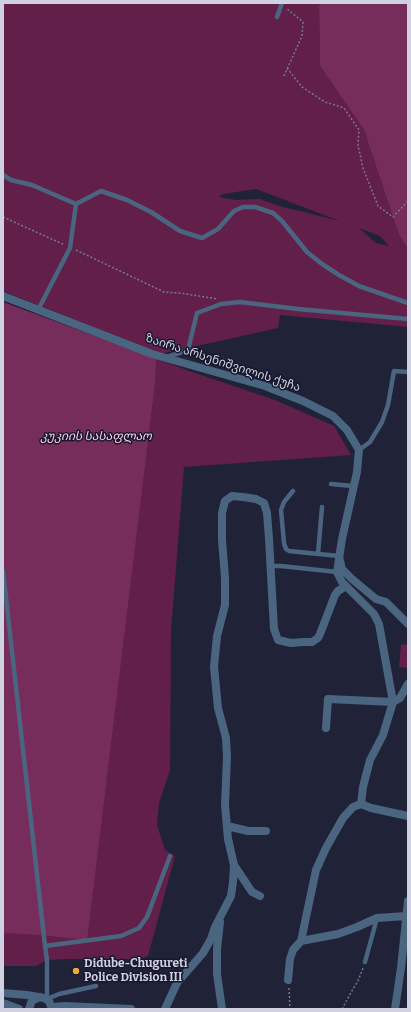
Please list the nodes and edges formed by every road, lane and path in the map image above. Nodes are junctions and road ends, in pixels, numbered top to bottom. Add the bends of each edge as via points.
1 (282, 4) edge
2 (276, 17) dead end
3 (287, 68) junction
4 (284, 76) dead end
5 (3, 175) edge
6 (408, 201) edge
7 (76, 204) junction
8 (3, 217) edge
9 (70, 248) junction
10 (3, 296) edge
11 (225, 300) dead end
12 (408, 303) edge
13 (38, 310) junction
14 (408, 319) edge
15 (166, 358) junction
16 (408, 372) edge
17 (358, 450) junction
18 (331, 484) dead end
19 (354, 486) junction
20 (293, 491) dead end
21 (322, 507) dead end
22 (318, 554) junction
23 (338, 556) junction
24 (271, 566) junction
25 (3, 570) edge
26 (338, 572) junction
27 (346, 586) junction
28 (408, 624) edge
29 (408, 684) edge
30 (392, 702) junction
31 (326, 728) dead end
32 (361, 804) junction
33 (408, 816) edge
34 (227, 826) junction
35 (266, 831) dead end
36 (170, 856) dead end
37 (234, 865) junction
38 (260, 896) dead end
39 (408, 901) edge
40 (221, 915) junction
41 (406, 916) junction
42 (377, 918) junction
43 (301, 941) junction
44 (45, 946) junction
45 (365, 962) joint
46 (288, 980) joint
47 (96, 986) dead end
48 (3, 993) edge
49 (43, 998) junction
50 (3, 1003) edge
51 (52, 1008) edge
52 (19, 1009) edge
53 (29, 1009) edge
54 (122, 1009) edge
55 (131, 1009) edge
56 (165, 1009) edge
57 (222, 1009) edge
58 (290, 1009) edge
59 (342, 1009) edge
60 (395, 1009) edge

1 - 2 lane
1 - 3 path via 303,22 302,36
3 - 4 path
3 - 6 path via 302,87 325,102 344,108 359,130 358,145 363,168 378,206 393,217
5 - 7 lane
7 - 9 lane
7 - 12 lane via 101,191 151,212 180,231 202,238 218,229 234,211 255,207 273,213 307,252 339,275 359,286
8 - 9 path
9 - 11 path via 164,292
9 - 13 lane
10 - 13 street, ზაირა არსენიშვილის ქუჩა
13 - 15 street, ზაირა არსენიშვილის ქუჩა
14 - 15 lane via 240,302 221,304 197,313 188,350
15 - 17 street, ზაირა არსენიშვილის ქუჩა via 265,386 303,401 333,416 347,430
16 - 17 lane via 394,371 382,422 370,442
17 - 19 street
18 - 19 lane
19 - 23 street
20 - 22 lane via 281,510 285,546 289,551
21 - 22 lane
22 - 23 lane
23 - 26 street
23 - 28 street via 342,569 352,579 376,599 386,602
24 - 26 lane
24 - 27 street via 274,630 278,640 291,643 312,642 318,638 335,595
24 - 34 street via 264,503 256,499 232,496 226,501 222,513 225,605 217,636 214,667 218,708 226,738
25 - 44 lane
26 - 27 street
27 - 30 street via 374,614 379,624
29 - 30 street via 400,698
30 - 31 street via 328,699
30 - 32 street via 383,735 370,760
32 - 33 street
32 - 43 street via 352,807 343,818 316,870
34 - 35 street via 248,831
34 - 37 street
36 - 44 lane via 147,917 139,928 121,936
37 - 38 street via 252,892
37 - 40 street via 231,896
39 - 41 street
40 - 56 street via 211,939 177,982
40 - 57 street via 217,974
41 - 42 street
41 - 60 street
42 - 43 street via 338,934
42 - 45 lane
43 - 46 street via 290,959
44 - 49 lane via 48,967
45 - 59 path via 358,981
46 - 58 path
47 - 49 lane
48 - 49 street
49 - 51 street
49 - 53 street via 33,1000
50 - 52 street
51 - 54 street via 66,1006
54 - 55 street

